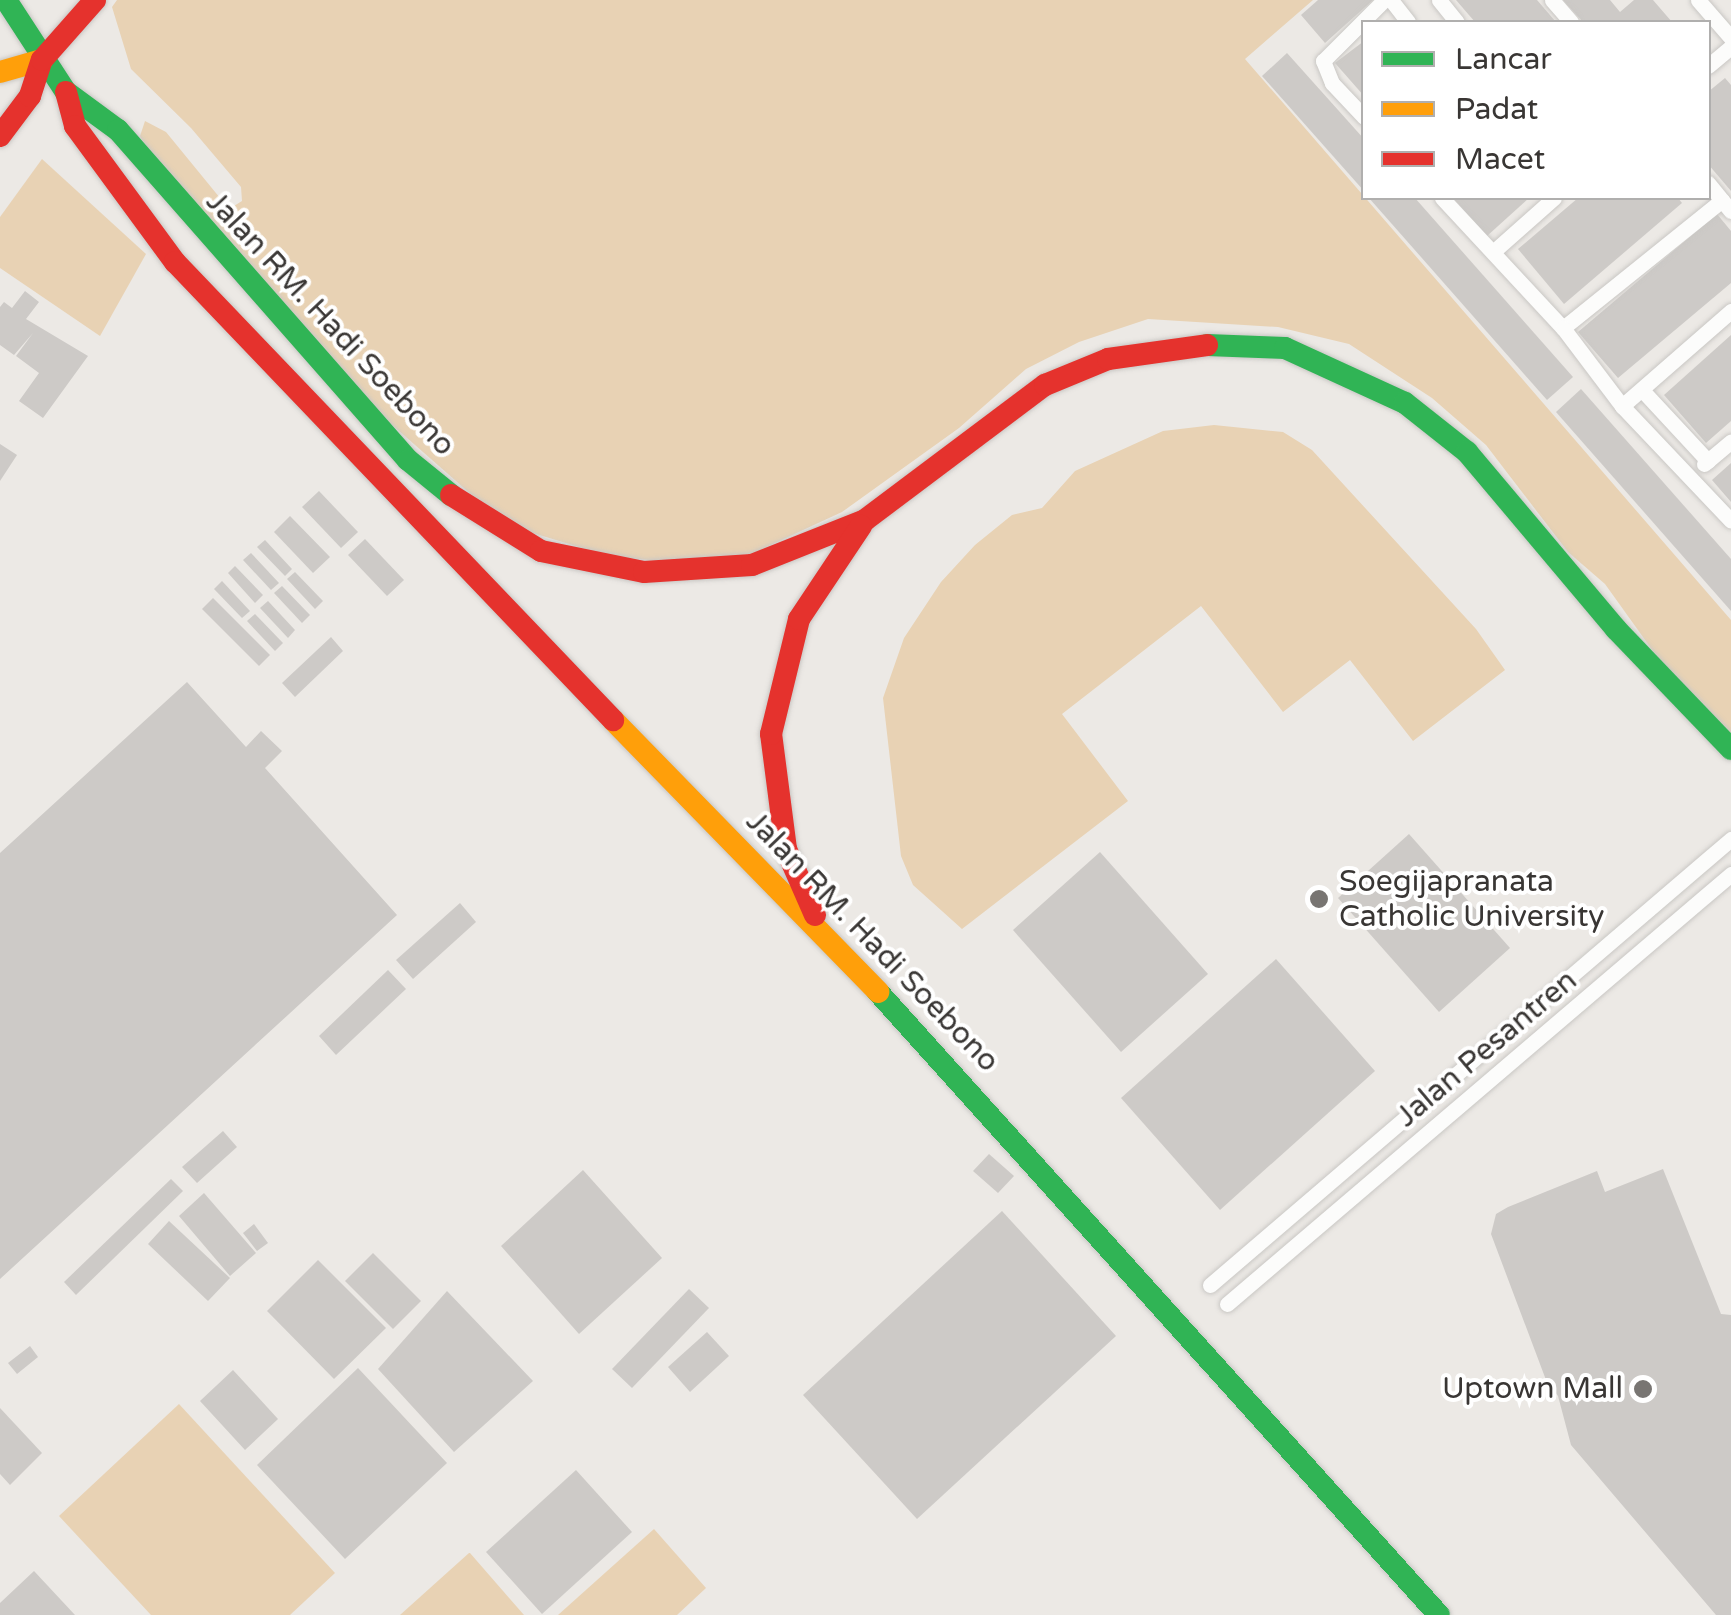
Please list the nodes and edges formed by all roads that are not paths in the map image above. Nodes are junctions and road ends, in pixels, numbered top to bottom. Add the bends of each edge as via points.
1 (95, 0) edge
2 (1388, 0) edge
3 (1438, 0) edge
4 (1552, 0) edge
5 (1698, 0) edge
6 (4, 1) edge
7 (1367, 20) edge
8 (1406, 20) edge
9 (1454, 20) edge
10 (1570, 20) edge
11 (1361, 25) edge
12 (1731, 38) edge
13 (1731, 47) edge
14 (42, 60) junction
15 (1711, 64) edge
16 (0, 72) edge
17 (66, 92) junction
18 (1361, 114) edge
19 (0, 136) edge
20 (1444, 200) edge
21 (1552, 200) edge
22 (1726, 205) edge
23 (1494, 251) junction
24 (1731, 311) edge
25 (1562, 328) junction
26 (1642, 390) junction
27 (1622, 406) junction
28 (1731, 441) edge
29 (1708, 461) junction
30 (1689, 477) junction
31 (865, 520) junction
32 (1731, 520) edge
33 (1731, 749) edge
34 (1731, 839) edge
35 (1731, 874) edge
36 (821, 929) junction
37 (1332, 1179) junction
38 (1350, 1200) junction
39 (1210, 1285) dead end
40 (1226, 1304) dead end
41 (1439, 1615) edge

1 - 14 main road
2 - 7 street
2 - 8 street
3 - 9 street
4 - 10 street
5 - 12 street
6 - 14 main road, Jalan RM. Hadi Soebono
11 - 18 street via 1323,61 1332,83
13 - 15 street
14 - 16 main road
14 - 17 main road, Jalan RM. Hadi Soebono
14 - 19 main road via 30,96
17 - 31 main road, Jalan RM. Hadi Soebono via 118,130 408,460 471,512 542,551 644,572 704,572 806,548
17 - 36 main road, Jalan RM. Hadi Soebono via 75,126 174,262
20 - 23 street
21 - 23 street
22 - 25 street
23 - 25 street
24 - 26 street
25 - 27 street
26 - 27 street
26 - 29 street
27 - 30 street
28 - 29 street
29 - 30 street
30 - 32 street
31 - 33 main road, Jalan RM. Hadi Soebono via 1045,384 1108,359 1223,343 1286,348 1405,403 1467,452 1616,630
31 - 36 main road via 798,619 771,734 786,849
34 - 37 street, Jalan Pesantren
35 - 38 street, Jalan Pesantren
36 - 41 main road, Jalan RM. Hadi Soebono via 1131,1264
37 - 38 street
37 - 39 street, Jalan Pesantren
38 - 40 street, Jalan Pesantren

